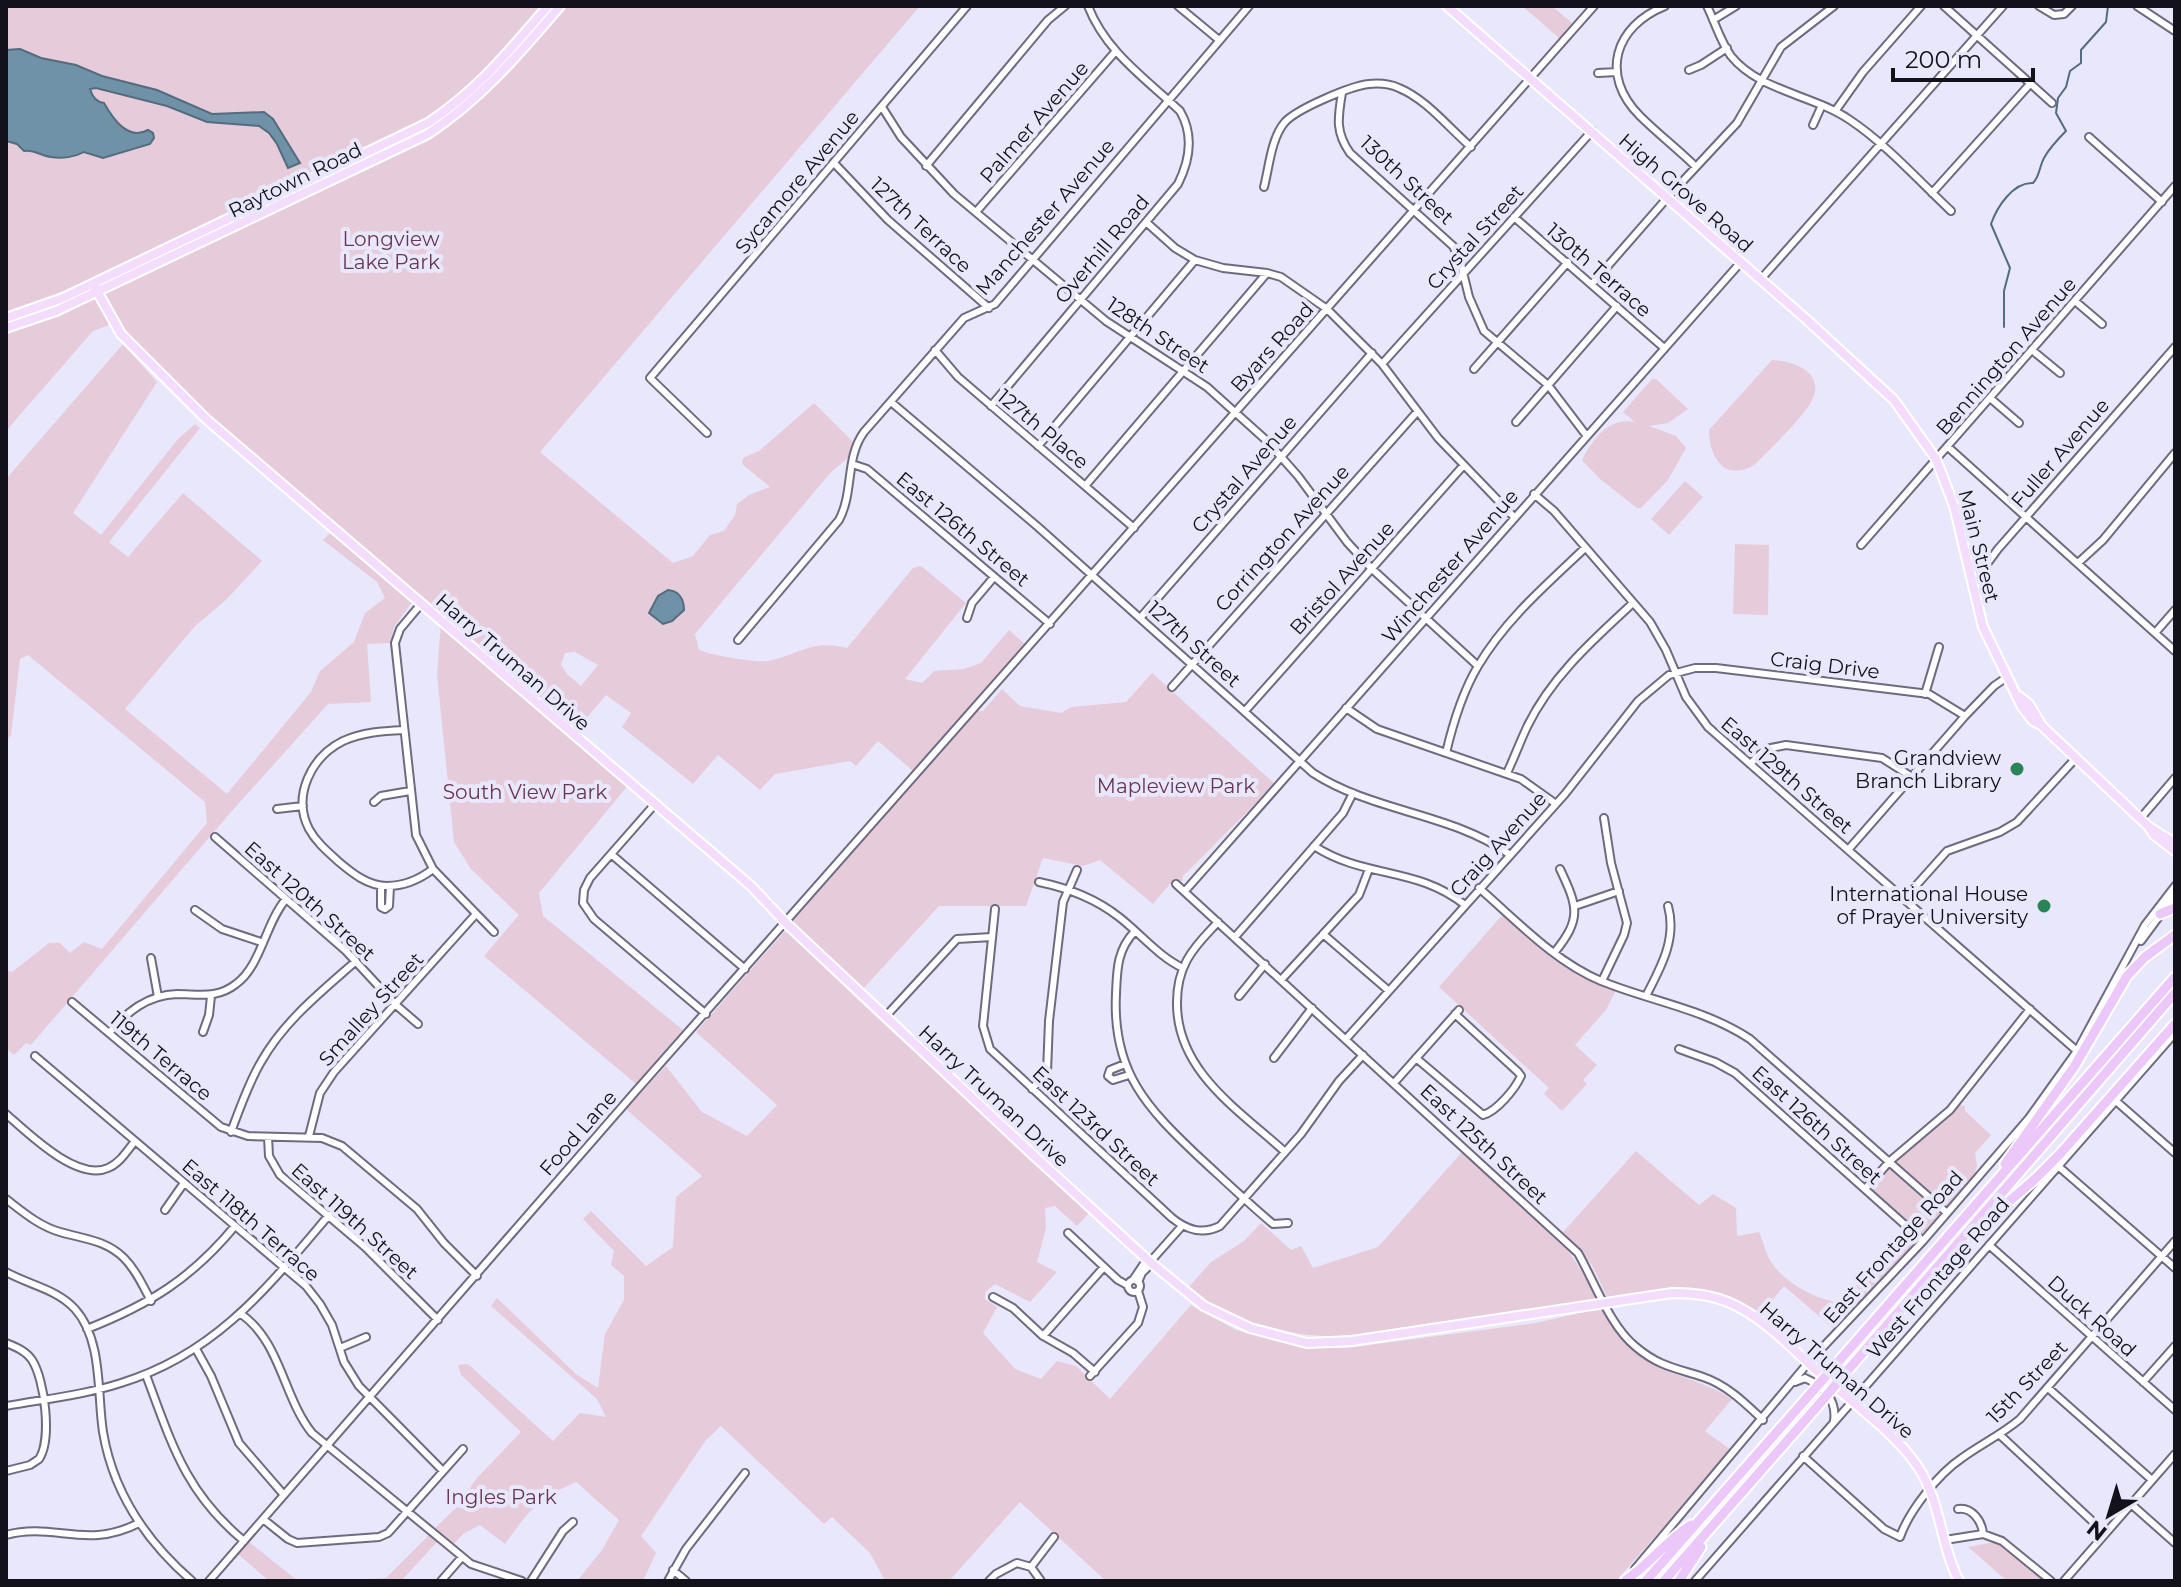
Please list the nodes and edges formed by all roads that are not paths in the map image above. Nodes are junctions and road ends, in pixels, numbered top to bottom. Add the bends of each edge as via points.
1 (548, 6) edge
2 (560, 6) edge
3 (967, 6) edge
4 (1065, 6) edge
5 (1088, 6) edge
6 (1178, 6) edge
7 (1249, 6) edge
8 (1447, 6) edge
9 (1594, 6) edge
10 (1665, 6) edge
11 (1707, 6) edge
12 (1736, 6) edge
13 (1834, 6) edge
14 (1921, 6) edge
15 (1944, 6) edge
16 (2003, 6) edge
17 (2039, 6) edge
18 (2072, 6) edge
19 (2138, 6) edge
20 (1713, 20) junction
21 (2175, 31) edge
22 (1977, 35) junction
23 (1219, 40) junction
24 (1727, 48) junction
25 (1115, 52) junction
26 (1689, 70) dead end
27 (1617, 72) junction
28 (1598, 73) dead end
29 (1531, 79) junction
30 (1762, 79) junction
31 (2030, 84) junction
32 (1342, 93) junction
33 (1168, 100) junction
34 (2052, 103) dead end
35 (1822, 105) junction
36 (882, 107) junction
37 (1836, 110) junction
38 (1813, 125) dead end
39 (1592, 131) junction
40 (2089, 137) dead end
41 (1879, 145) junction
42 (1471, 147) junction
43 (834, 163) junction
44 (926, 166) junction
45 (1696, 167) junction
46 (2175, 186) edge
47 (1264, 187) dead end
48 (1932, 193) junction
49 (2172, 196) edge
50 (1668, 197) junction
51 (2162, 202) junction
52 (1415, 210) junction
53 (1951, 211) dead end
54 (976, 212) junction
55 (1514, 217) junction
56 (1146, 222) junction
57 (1032, 260) junction
58 (1195, 260) junction
59 (1568, 262) junction
60 (1741, 262) junction
61 (1267, 273) junction
62 (1463, 276) junction
63 (1761, 279) junction
64 (1592, 284) junction
65 (96, 288) junction
66 (1080, 300) junction
67 (2075, 301) junction
68 (1617, 306) junction
69 (989, 308) junction
70 (1327, 309) junction
71 (6, 318) edge
72 (2102, 324) dead end
73 (6, 328) edge
74 (1130, 337) junction
75 (1497, 343) junction
76 (1663, 347) junction
77 (2175, 347) edge
78 (935, 350) junction
79 (2032, 350) junction
80 (1372, 353) junction
81 (1382, 364) junction
82 (1474, 369) dead end
83 (1184, 370) junction
84 (2060, 373) dead end
85 (1548, 385) junction
86 (1990, 398) junction
87 (891, 402) junction
88 (991, 406) junction
89 (1900, 408) joint
90 (1236, 412) junction
91 (1417, 412) junction
92 (1516, 422) dead end
93 (2019, 423) dead end
94 (707, 433) dead end
95 (1586, 435) junction
96 (1038, 446) junction
97 (1948, 447) junction
98 (2175, 453) edge
99 (1282, 456) junction
100 (1936, 459) junction
101 (852, 464) junction
102 (1463, 466) junction
103 (1085, 486) junction
104 (1534, 494) junction
105 (1325, 514) junction
106 (1514, 516) junction
107 (2026, 516) junction
108 (1134, 528) junction
109 (1861, 545) dead end
110 (1585, 548) junction
111 (2078, 563) junction
112 (1371, 568) junction
113 (1093, 575) junction
114 (994, 577) junction
115 (1972, 584) junction
116 (1633, 603) junction
117 (421, 604) junction
118 (2175, 610) edge
119 (1141, 617) junction
120 (967, 618) dead end
121 (1426, 618) junction
122 (1050, 624) junction
123 (2155, 633) junction
124 (738, 640) dead end
125 (1939, 647) dead end
126 (2175, 651) edge
127 (1193, 663) junction
128 (1478, 666) junction
129 (1675, 673) junction
130 (2007, 677) junction
131 (1172, 687) dead end
132 (1925, 694) junction
133 (1346, 708) junction
134 (974, 709) joint
135 (1245, 711) junction
136 (1965, 716) junction
137 (404, 730) junction
138 (1446, 753) junction
139 (2075, 759) junction
140 (1299, 761) junction
141 (1750, 764) junction
142 (1507, 773) junction
143 (1912, 777) junction
144 (2175, 778) edge
145 (410, 791) junction
146 (1353, 793) junction
147 (374, 802) dead end
148 (655, 804) junction
149 (1556, 804) junction
150 (303, 806) junction
151 (277, 809) dead end
152 (1604, 818) dead end
153 (2140, 819) junction
154 (2149, 827) junction
155 (215, 837) dead end
156 (2175, 843) edge
157 (1314, 846) junction
158 (1848, 850) junction
159 (2175, 851) edge
160 (611, 854) junction
161 (1509, 854) junction
162 (433, 869) junction
163 (1369, 869) junction
164 (1560, 869) dead end
165 (1077, 870) dead end
166 (1039, 882) dead end
167 (1176, 884) dead end
168 (381, 886) junction
169 (390, 886) junction
170 (2175, 886) edge
171 (1479, 888) junction
172 (1067, 890) junction
173 (1185, 891) junction
174 (1619, 891) junction
175 (2175, 895) edge
176 (286, 899) junction
177 (1904, 899) junction
178 (1465, 905) junction
179 (1575, 906) junction
180 (1668, 906) dead end
181 (2175, 908) edge
182 (995, 909) dead end
183 (195, 910) dead end
184 (476, 914) junction
185 (2160, 914) junction
186 (1218, 922) junction
187 (786, 923) junction
188 (1135, 931) junction
189 (494, 932) dead end
190 (1323, 934) junction
191 (2175, 935) edge
192 (992, 937) junction
193 (1235, 937) junction
194 (261, 942) junction
195 (1554, 953) junction
196 (2131, 954) junction
197 (151, 958) dead end
198 (356, 961) junction
199 (1265, 964) junction
200 (1183, 968) junction
201 (745, 969) junction
202 (2175, 977) edge
203 (1281, 980) junction
204 (1602, 981) junction
205 (1389, 991) junction
206 (2175, 993) edge
207 (211, 996) junction
208 (1239, 996) dead end
209 (1646, 996) junction
210 (158, 997) junction
211 (72, 1002) dead end
212 (396, 1005) junction
213 (1312, 1008) junction
214 (2030, 1009) junction
215 (706, 1014) junction
216 (886, 1016) junction
217 (418, 1024) dead end
218 (2175, 1024) edge
219 (203, 1032) dead end
220 (109, 1033) junction
221 (2175, 1033) edge
222 (1346, 1039) junction
223 (1679, 1049) dead end
224 (2077, 1051) junction
225 (1363, 1055) junction
226 (35, 1056) dead end
227 (1274, 1058) dead end
228 (1416, 1058) junction
229 (1125, 1064) junction
230 (1129, 1075) junction
231 (1394, 1083) junction
232 (1032, 1089) junction
233 (2116, 1101) junction
234 (6, 1114) edge
235 (231, 1132) junction
236 (309, 1136) junction
237 (268, 1137) junction
238 (135, 1141) junction
239 (1285, 1152) junction
240 (2175, 1153) edge
241 (1890, 1161) junction
242 (2058, 1166) junction
243 (184, 1183) junction
244 (1865, 1189) junction
245 (1986, 1194) junction
246 (6, 1199) edge
247 (1243, 1199) junction
248 (165, 1210) dead end
249 (1947, 1213) junction
250 (329, 1215) junction
251 (1288, 1223) dead end
252 (235, 1226) junction
253 (1182, 1226) junction
254 (1068, 1233) dead end
255 (1923, 1241) junction
256 (2175, 1241) edge
257 (1989, 1245) junction
258 (1954, 1246) junction
259 (2162, 1256) junction
260 (1150, 1261) junction
261 (1104, 1267) junction
262 (284, 1268) junction
263 (2175, 1268) edge
264 (6, 1272) edge
265 (477, 1276) junction
266 (1133, 1282) junction
267 (1138, 1291) junction
268 (993, 1297) dead end
269 (151, 1301) junction
270 (1606, 1303) junction
271 (241, 1314) junction
272 (438, 1320) junction
273 (87, 1329) junction
274 (1043, 1336) junction
275 (2092, 1336) junction
276 (366, 1337) dead end
277 (6, 1343) edge
278 (2175, 1346) edge
279 (340, 1348) junction
280 (196, 1349) junction
281 (1808, 1363) junction
282 (146, 1375) junction
283 (2143, 1382) junction
284 (1791, 1384) junction
285 (2048, 1388) junction
286 (98, 1390) junction
287 (369, 1398) junction
288 (43, 1399) junction
289 (1852, 1402) junction
290 (6, 1406) edge
291 (2175, 1410) edge
292 (1763, 1420) junction
293 (1834, 1421) junction
294 (2000, 1435) junction
295 (327, 1446) junction
296 (463, 1449) dead end
297 (2175, 1454) edge
298 (1803, 1456) junction
299 (6, 1471) edge
300 (443, 1471) junction
301 (745, 1473) dead end
302 (2152, 1480) junction
303 (1931, 1490) junction
304 (284, 1495) junction
305 (2131, 1504) junction
306 (1958, 1509) dead end
307 (408, 1512) junction
308 (263, 1519) junction
309 (1701, 1519) junction
310 (573, 1522) dead end
311 (1716, 1522) junction
312 (139, 1523) junction
313 (2105, 1533) junction
314 (1983, 1534) junction
315 (6, 1535) edge
316 (1054, 1537) dead end
317 (1945, 1540) junction
318 (244, 1541) junction
319 (2175, 1543) edge
320 (462, 1557) junction
321 (1031, 1567) junction
322 (673, 1570) junction
323 (1625, 1580) edge
324 (192, 1581) edge
325 (209, 1581) edge
326 (441, 1581) edge
327 (522, 1581) edge
328 (531, 1581) edge
329 (668, 1581) edge
330 (686, 1581) edge
331 (989, 1581) edge
332 (1041, 1581) edge
333 (1646, 1581) edge
334 (1664, 1581) edge
335 (1679, 1581) edge
336 (1695, 1581) edge
337 (1959, 1581) edge
338 (2051, 1581) edge
339 (2064, 1581) edge

1 - 65 main road, Raytown Road via 483,81 428,123
2 - 65 main road, Raytown Road via 485,91 428,134
3 - 36 street, Sycamore Avenue
4 - 44 street
5 - 25 street, Overhill Road
6 - 23 street
7 - 23 street, Manchester Avenue
8 - 29 main road, High Grove Road
9 - 29 street, Byars Road
10 - 27 street via 1627,33
11 - 20 street
12 - 20 street
13 - 30 street via 1781,47
14 - 37 street
15 - 22 street
16 - 22 street
17 - 18 street via 2054,15
19 - 21 street
20 - 24 street
22 - 31 street
22 - 41 street
23 - 33 street, Manchester Avenue
24 - 26 street
24 - 30 street via 1742,67
25 - 33 street, Overhill Road
25 - 54 street, Palmer Avenue
27 - 28 street
27 - 45 street via 1639,115
29 - 39 main road, High Grove Road
29 - 42 street, Byars Road
30 - 35 street
30 - 45 street via 1737,123
31 - 34 street
31 - 48 street
32 - 42 street via 1371,83 1401,89
32 - 47 street via 1283,123
32 - 52 street, 130th Street via 1337,122 1345,145
33 - 56 street, Overhill Road via 1187,122 1188,156 1178,184
33 - 57 street, Manchester Avenue
35 - 37 street
35 - 38 street
36 - 43 street, Sycamore Avenue
36 - 44 street, 128th Street
37 - 41 street
39 - 50 main road, High Grove Road
39 - 55 street, Crystal Street
40 - 51 street
41 - 48 street
41 - 63 street
42 - 52 street, Byars Road
43 - 69 street, 127th Terrace via 888,220
43 - 94 street, Sycamore Avenue via 650,378
44 - 54 street, 128th Street
45 - 50 street
46 - 49 street, Bennington Avenue
48 - 53 street
49 - 51 street, Bennington Avenue
50 - 60 main road, High Grove Road
50 - 64 street
51 - 67 street, Bennington Avenue
52 - 62 street, 130th Street via 1453,246
52 - 70 street, Byars Road
54 - 57 street, 128th Street
55 - 59 street, 130th Terrace
55 - 62 street, Crystal Street
56 - 58 street
56 - 66 street, Overhill Road
57 - 66 street, 128th Street
57 - 69 street, Manchester Avenue
58 - 61 street
58 - 74 street
59 - 64 street, 130th Terrace
59 - 75 street
60 - 63 main road, High Grove Road
60 - 76 street, Winchester Avenue
61 - 70 street via 1292,282
61 - 83 street
62 - 75 street, 130th Street via 1481,325
62 - 81 street, Crystal Street
63 - 89 main road, High Grove Road
64 - 68 street, 130th Terrace
65 - 71 main road, Raytown Road
65 - 73 main road, Raytown Road via 56,311
65 - 117 main road, Harry Truman Drive via 121,334 188,403
66 - 74 street, 128th Street
66 - 88 street, Overhill Road
67 - 72 street
67 - 79 street, Bennington Avenue
68 - 76 street, 130th Terrace
68 - 85 street
69 - 78 street, Manchester Avenue via 964,318
70 - 80 street
70 - 90 street, Byars Road
74 - 83 street, 128th Street
74 - 96 street
75 - 82 street
75 - 85 street, 130th Street
76 - 95 street, Winchester Avenue
77 - 107 street, Fuller Avenue
78 - 87 street, Manchester Avenue
78 - 88 street, 127th Place
79 - 84 street
79 - 86 street, Bennington Avenue
80 - 81 street
80 - 99 street, Crystal Avenue
81 - 91 street
83 - 90 street, 128th Street
83 - 103 street
85 - 92 street
85 - 95 street, 130th Street
86 - 93 street
86 - 97 street, Bennington Avenue
87 - 101 street, Manchester Avenue via 859,440
87 - 113 street, 127th Street
88 - 96 street, 127th Place
89 - 100 main road, Main Street
90 - 99 street, 128th Street
90 - 108 street, Byars Road
91 - 102 street
91 - 105 street, Corrington Avenue
95 - 104 street, Winchester Avenue
96 - 103 street, 127th Place
97 - 100 street, Bennington Avenue
97 - 107 street
98 - 111 street
99 - 105 street, 128th Street
99 - 119 street, Crystal Avenue
100 - 109 street, Bennington Avenue
100 - 115 main road, Main Street via 1954,506
101 - 114 street, East 126th Street via 867,469
101 - 124 street, Manchester Avenue via 839,520
102 - 106 street
102 - 112 street, Bristol Avenue
103 - 108 street, 127th Place
104 - 106 street, Winchester Avenue
104 - 110 street, East 129th Street
105 - 112 street, 128th Street
105 - 127 street, Corrington Avenue
106 - 121 street, Winchester Avenue
107 - 111 street
107 - 115 street, Fuller Avenue
108 - 113 street, Byars Road
110 - 116 street, East 129th Street
110 - 128 street via 1528,602
111 - 123 street
112 - 121 street, 128th Street
112 - 135 street, Bristol Avenue
113 - 119 street, 127th Street
113 - 122 street, Byars Road
114 - 120 street via 972,603
114 - 122 street, East 126th Street
115 - 130 main road, Main Street via 1983,627
116 - 129 street, East 129th Street via 1658,635
116 - 142 street via 1554,684 1527,726
117 - 137 street via 395,643
117 - 148 main road, Harry Truman Drive
118 - 123 street
119 - 127 street, 127th Street
121 - 128 street, 128th Street
121 - 133 street, Winchester Avenue
122 - 134 street, Byars Road
123 - 126 street
125 - 132 street
127 - 131 street, Corrington Avenue
127 - 135 street, 127th Street
128 - 138 street
129 - 132 street, Craig Drive via 1716,668
129 - 141 street, East 129th Street via 1700,718
129 - 149 street, Craig Avenue via 1638,701
130 - 136 street
130 - 139 main road, Main Street via 2033,721
132 - 136 street, Craig Drive
133 - 138 street via 1377,729
133 - 140 street, Winchester Avenue
134 - 187 street, Food Lane
135 - 140 street, 127th Street
136 - 143 street
137 - 145 street
137 - 150 street via 360,735 325,752 308,775
138 - 142 street
139 - 153 main road, Main Street
139 - 177 street via 2017,822 1947,851
140 - 146 street, 127th Street
140 - 173 street, Winchester Avenue
141 - 143 street via 1766,749 1786,745 1882,758
141 - 158 street, East 129th Street
142 - 149 street
143 - 158 street
144 - 153 street
145 - 147 street
145 - 162 street via 416,835
146 - 157 street
146 - 161 street, 127th Street via 1478,835
148 - 160 street
148 - 187 main road, Harry Truman Drive
149 - 161 street, Craig Avenue
150 - 151 street
150 - 168 street via 311,832 325,848 351,872
152 - 174 street
153 - 154 main road, Main Street
154 - 156 main road, Main Street
154 - 159 main road, Main Street
155 - 176 street, East 120th Street
157 - 163 street
157 - 193 street
158 - 177 street, East 129th Street
160 - 201 street
160 - 215 street via 590,878 582,899 594,919
161 - 171 street, Craig Avenue
162 - 169 street via 414,881
162 - 184 street
163 - 178 street via 1430,882
163 - 190 street via 1359,895
164 - 179 street
165 - 172 street
166 - 172 street
167 - 173 street, East 125th Street
168 - 169 street
168 - 169 street via 385,909
170 - 196 street, East Frontage Road via 2145,925
171 - 178 street, Craig Avenue
171 - 195 street
172 - 188 street via 1106,907
172 - 232 street via 1047,1072
173 - 186 street, East 125th Street
174 - 179 street
174 - 204 street via 1627,923
175 - 185 street, East Frontage Road
176 - 194 street
176 - 198 street, East 120th Street
177 - 214 street, East 129th Street
178 - 205 street, Craig Avenue
179 - 195 street via 1572,930
180 - 209 street via 1668,951
181 - 185 highway
182 - 192 street
183 - 194 street via 222,929
184 - 189 street
184 - 212 street, Smalley Street
185 - 196 street, East Frontage Road
186 - 193 street, East 125th Street
186 - 200 street
187 - 201 street, Food Lane
187 - 216 main road, Harry Truman Drive
188 - 200 street
188 - 229 street via 1117,965 1116,1023
190 - 203 street
190 - 205 street
191 - 245 highway via 2127,976 2074,1067
192 - 216 street via 957,939
192 - 232 street, East 123rd Street via 983,1026 990,1049
193 - 199 street, East 125th Street
194 - 207 street via 243,978
195 - 204 street
196 - 224 street, East Frontage Road
197 - 210 street
198 - 212 street, East 120th Street
198 - 235 street via 275,1040
199 - 203 street, East 125th Street
199 - 208 street
200 - 239 street via 1177,1015 1191,1060
201 - 215 street, Food Lane
202 - 245 highway
203 - 213 street, East 125th Street
204 - 209 street
205 - 222 street, Craig Avenue
206 - 258 highway
207 - 210 street
207 - 219 street
209 - 241 street via 1736,1030
210 - 220 street via 135,1007
211 - 220 street, 119th Terrace
212 - 217 street, East 120th Street
212 - 236 street, Smalley Street via 327,1081
213 - 222 street, East 125th Street
213 - 227 street
214 - 224 street, East 129th Street
214 - 241 street via 1950,1110
215 - 265 street, Food Lane
216 - 260 main road, Harry Truman Drive
218 - 258 highway via 2048,1167
220 - 235 street, 119th Terrace
221 - 233 street, West Frontage Road
222 - 225 street, East 125th Street
223 - 244 street, East 126th Street via 1735,1073
224 - 249 street, East Frontage Road via 2029,1118
225 - 231 street, East 125th Street
225 - 239 street
226 - 238 street, East 118th Terrace
228 - 228 street via 1483,1115 1491,1113 1521,1076 1457,1012
228 - 231 street
229 - 230 street
229 - 230 street via 1108,1076 1113,1080
230 - 247 street via 1159,1119
231 - 270 street, East 125th Street via 1578,1253
232 - 253 street, East 123rd Street
233 - 240 street
233 - 242 street, West Frontage Road
234 - 238 street via 47,1149 87,1170 112,1167
235 - 237 street
236 - 237 street
236 - 265 street via 333,1141 355,1156 417,1209
237 - 250 street, East 119th Street via 277,1172
238 - 243 street, East 118th Terrace
239 - 247 street
241 - 244 street
241 - 249 street
242 - 257 street, West Frontage Road
242 - 259 street
243 - 248 street
243 - 252 street, East 118th Terrace
244 - 255 street, East 126th Street
245 - 309 highway, bridge
246 - 269 street via 38,1223 94,1239 115,1251 133,1268
247 - 251 street via 1273,1224
247 - 253 street via 1211,1230
249 - 255 street, East Frontage Road
250 - 262 street
250 - 272 street, East 119th Street
252 - 262 street, East 118th Terrace
252 - 269 street via 195,1271
253 - 260 street
254 - 261 street
255 - 281 street, East Frontage Road
256 - 259 street, 15th Street
257 - 275 street, Duck Road
257 - 289 street, West Frontage Road
258 - 311 highway, bridge
259 - 263 street
259 - 275 street, 15th Street
260 - 266 street
260 - 270 main road, Harry Truman Drive via 1204,1306 1250,1328 1307,1343
261 - 266 street
261 - 274 street
262 - 271 street
262 - 279 street, East 118th Terrace via 320,1304
264 - 273 street via 65,1300
265 - 272 street, Food Lane
266 - 267 street
266 - 267 street via 1131,1292
267 - 274 street via 1141,1317 1092,1374 1073,1353
268 - 274 street
269 - 273 street
270 - 281 main road, Harry Truman Drive via 1672,1293 1717,1298 1752,1315
270 - 292 street, East 125th Street via 1619,1330 1649,1357 1724,1386
271 - 280 street
271 - 295 street via 272,1350 302,1420
272 - 287 street, Food Lane
273 - 286 street
275 - 283 street, Duck Road
275 - 285 street, 15th Street
276 - 279 street
277 - 288 street via 33,1361
278 - 283 street
279 - 287 street, East 118th Terrace
280 - 282 street
280 - 304 street via 239,1443
281 - 284 street, East Frontage Road
281 - 289 main road, Harry Truman Drive
282 - 286 street
282 - 318 street via 188,1477 210,1510
283 - 291 street, Duck Road
284 - 292 street, East Frontage Road
284 - 293 street via 1805,1378 1822,1390 1835,1404
285 - 294 street, 15th Street
285 - 302 street
286 - 288 street
286 - 312 street via 110,1461
287 - 295 street, Food Lane
287 - 300 street, East 118th Terrace
288 - 290 street
288 - 299 street via 46,1436 41,1462
289 - 293 street, West Frontage Road
289 - 303 main road, Harry Truman Drive via 1903,1448
292 - 323 street, East Frontage Road
293 - 298 street, West Frontage Road
294 - 303 street, 15th Street via 1958,1460
294 - 313 street
295 - 304 street, Food Lane
295 - 307 street
296 - 300 street
297 - 302 street
298 - 303 street, 15th Street via 1884,1529 1900,1537 1910,1514
298 - 336 street, West Frontage Road
300 - 307 street
301 - 322 street
302 - 305 street
303 - 317 main road, Harry Truman Drive
304 - 308 street, Food Lane
305 - 313 street
305 - 319 street
306 - 314 street via 1979,1520
307 - 308 street via 379,1537 306,1543 288,1539
307 - 320 street
308 - 318 street, Food Lane
309 - 323 highway
309 - 333 highway
310 - 328 street
311 - 334 highway
311 - 335 highway
312 - 315 street via 103,1536 28,1531
312 - 324 street
313 - 339 street
314 - 317 street
314 - 338 street via 2002,1541
316 - 321 street
317 - 337 main road, Harry Truman Drive
318 - 325 street, Food Lane
320 - 326 street
320 - 327 street via 480,1569
321 - 331 street via 1017,1563
321 - 332 street
322 - 329 street
322 - 330 street

